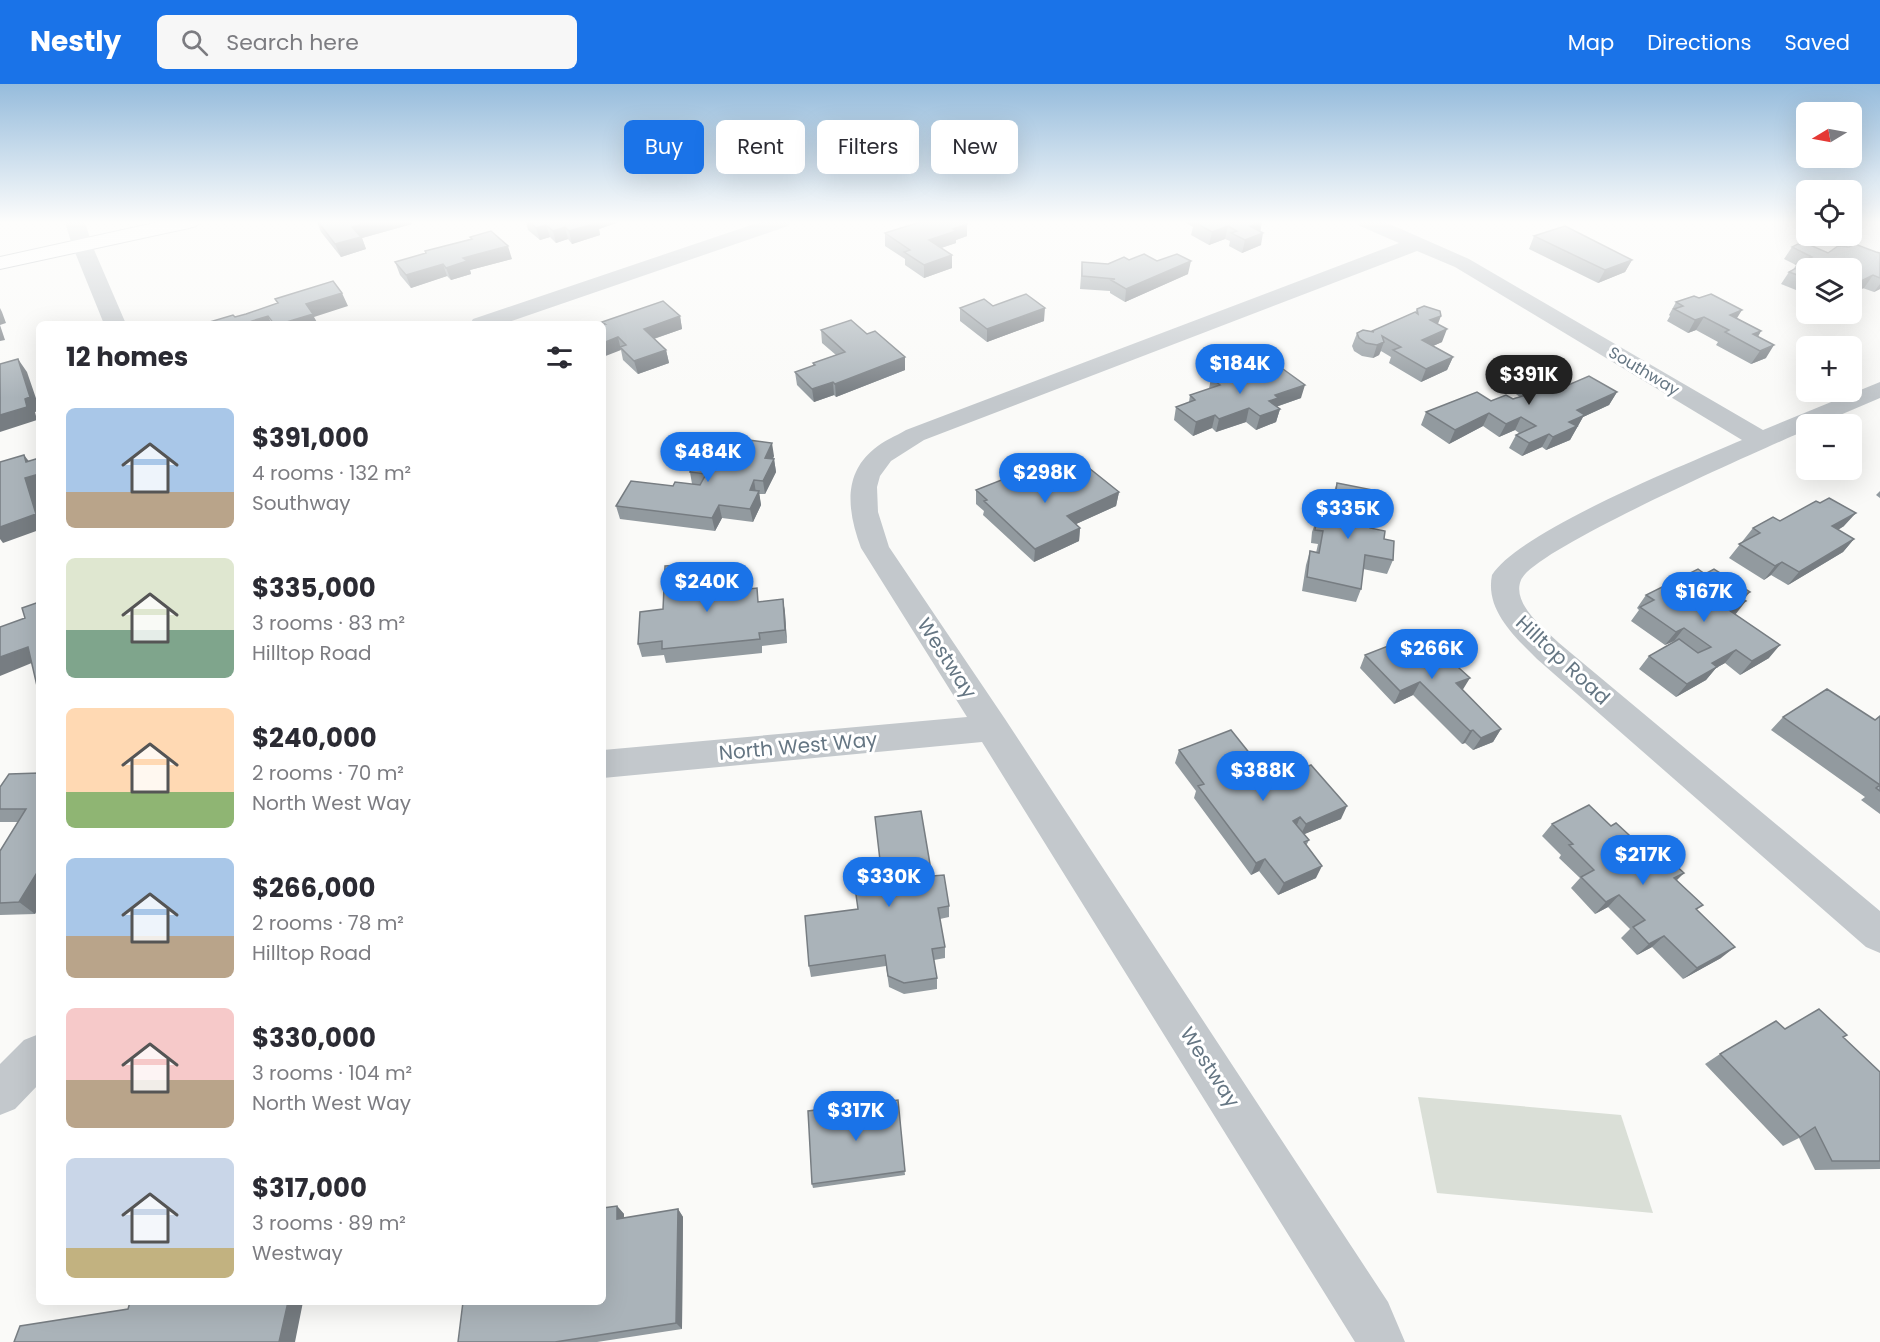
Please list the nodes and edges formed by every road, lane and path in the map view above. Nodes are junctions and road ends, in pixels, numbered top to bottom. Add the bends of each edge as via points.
1 (97, 281) edge
2 (608, 281) edge
3 (1320, 281) edge
4 (1492, 281) edge
5 (115, 321) edge
6 (490, 321) edge
7 (1880, 389) edge
8 (1761, 440) junction
9 (993, 728) junction
10 (606, 764) edge
11 (1880, 935) edge
12 (36, 1057) edge
13 (0, 1094) edge
14 (1380, 1342) edge

1 - 5 street
2 - 6 street
3 - 9 street, Westway via 915,435 882,455 871,469 862,499 865,523 875,548
4 - 8 street, Southway
7 - 8 street, Hilltop Road
8 - 11 street, Hilltop Road via 1561,535 1514,564 1506,575 1505,590 1511,610 1548,651
9 - 10 street, North West Way
9 - 14 street, Westway via 1371,1319
12 - 13 street

